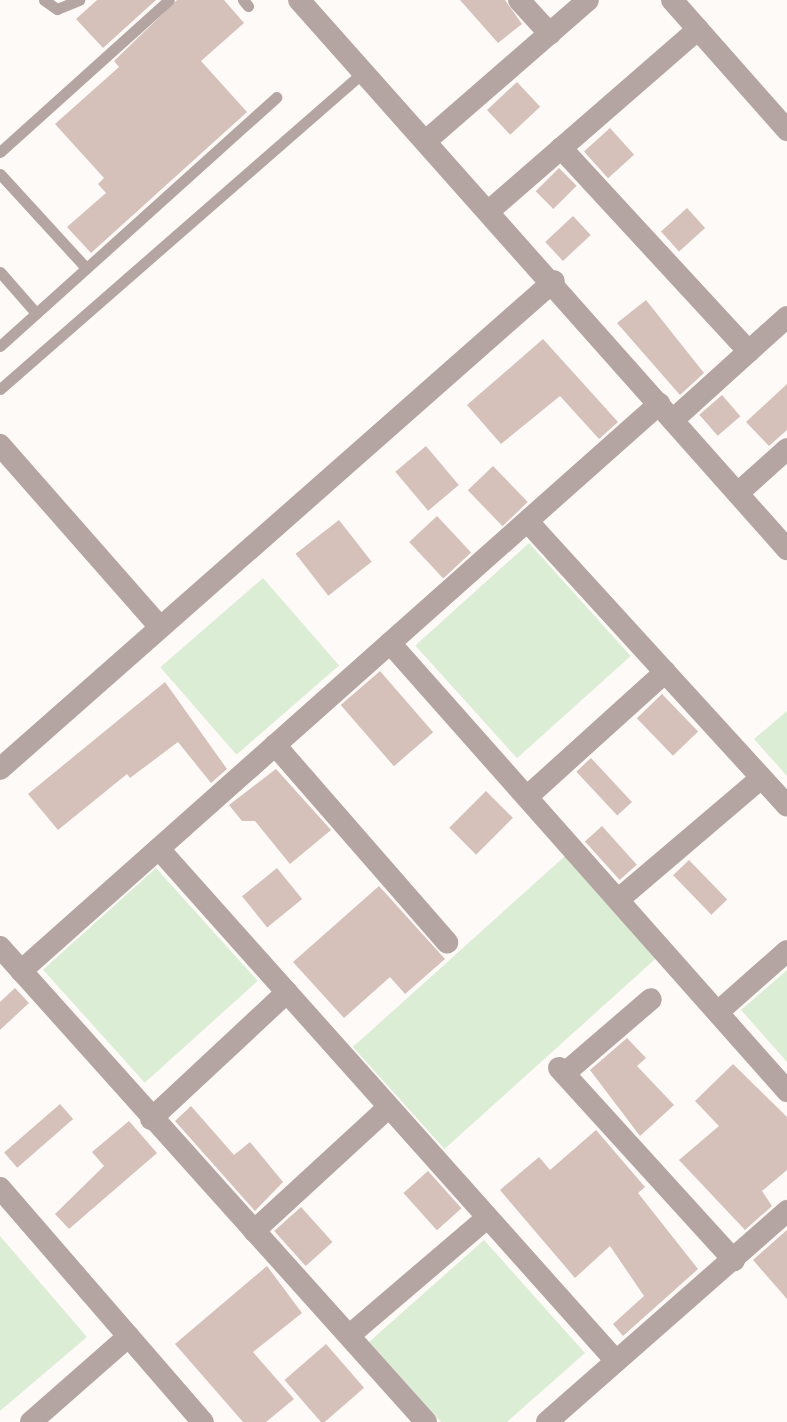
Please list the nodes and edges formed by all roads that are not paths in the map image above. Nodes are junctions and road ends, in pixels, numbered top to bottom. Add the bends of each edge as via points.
1 (44, 0) edge
2 (79, 0) edge
3 (169, 0) edge
4 (299, 0) edge
5 (519, 0) edge
6 (588, 0) edge
7 (672, 0) edge
8 (698, 29) junction
9 (550, 34) junction
10 (365, 70) junction
11 (277, 97) dead end
12 (787, 130) edge
13 (427, 140) junction
14 (561, 148) junction
15 (0, 152) edge
16 (0, 174) edge
17 (489, 211) junction
18 (86, 268) junction
19 (0, 272) edge
20 (554, 281) junction
21 (36, 313) junction
22 (787, 317) edge
23 (0, 346) edge
24 (749, 352) junction
25 (2, 384) edge
26 (667, 411) junction
27 (0, 445) edge
28 (787, 449) edge
29 (738, 493) junction
30 (528, 522) junction
31 (787, 549) edge
32 (160, 627) junction
33 (390, 643) junction
34 (665, 672) junction
35 (275, 745) junction
36 (0, 769) edge
37 (761, 778) junction
38 (528, 796) junction
39 (787, 806) edge
40 (159, 849) junction
41 (619, 899) junction
42 (447, 942) dead end
43 (0, 947) edge
44 (787, 951) edge
45 (21, 971) junction
46 (287, 992) junction
47 (651, 999) dead end
48 (718, 1012) junction
49 (787, 1091) edge
50 (389, 1107) junction
51 (151, 1119) junction
52 (0, 1188) edge
53 (787, 1211) edge
54 (487, 1218) junction
55 (254, 1231) junction
56 (734, 1260) junction
57 (351, 1334) junction
58 (129, 1336) junction
59 (616, 1361) junction
60 (31, 1422) edge
61 (203, 1422) edge
62 (426, 1422) edge
63 (547, 1422) edge

1 - 2 lane via 57,9
3 - 15 lane
4 - 10 street
5 - 9 street
6 - 9 street
7 - 8 street
8 - 12 street
8 - 14 street
9 - 13 street
10 - 13 street
10 - 25 lane
11 - 18 lane
13 - 17 street
14 - 17 street
14 - 24 street
16 - 18 lane
17 - 20 street
18 - 21 lane
19 - 21 lane
20 - 26 street
20 - 32 street
21 - 23 lane
22 - 24 street
24 - 26 street
26 - 29 street
26 - 30 street
27 - 32 street
28 - 29 street
29 - 31 street
30 - 33 street
30 - 34 street
32 - 36 street
33 - 35 street
33 - 38 street
34 - 37 street
34 - 38 street
35 - 40 street
35 - 42 street
37 - 39 street
37 - 41 street
38 - 41 street
40 - 45 street
40 - 46 street
41 - 48 street
43 - 45 street
44 - 48 street
45 - 51 street
46 - 50 street
46 - 51 street
47 - 56 street via 562,1070
48 - 49 street
50 - 54 street
50 - 55 street
51 - 55 street
52 - 58 street
53 - 56 street
54 - 57 street
54 - 59 street
55 - 57 street
56 - 59 street
57 - 62 street
58 - 60 street
58 - 61 street
59 - 63 street

